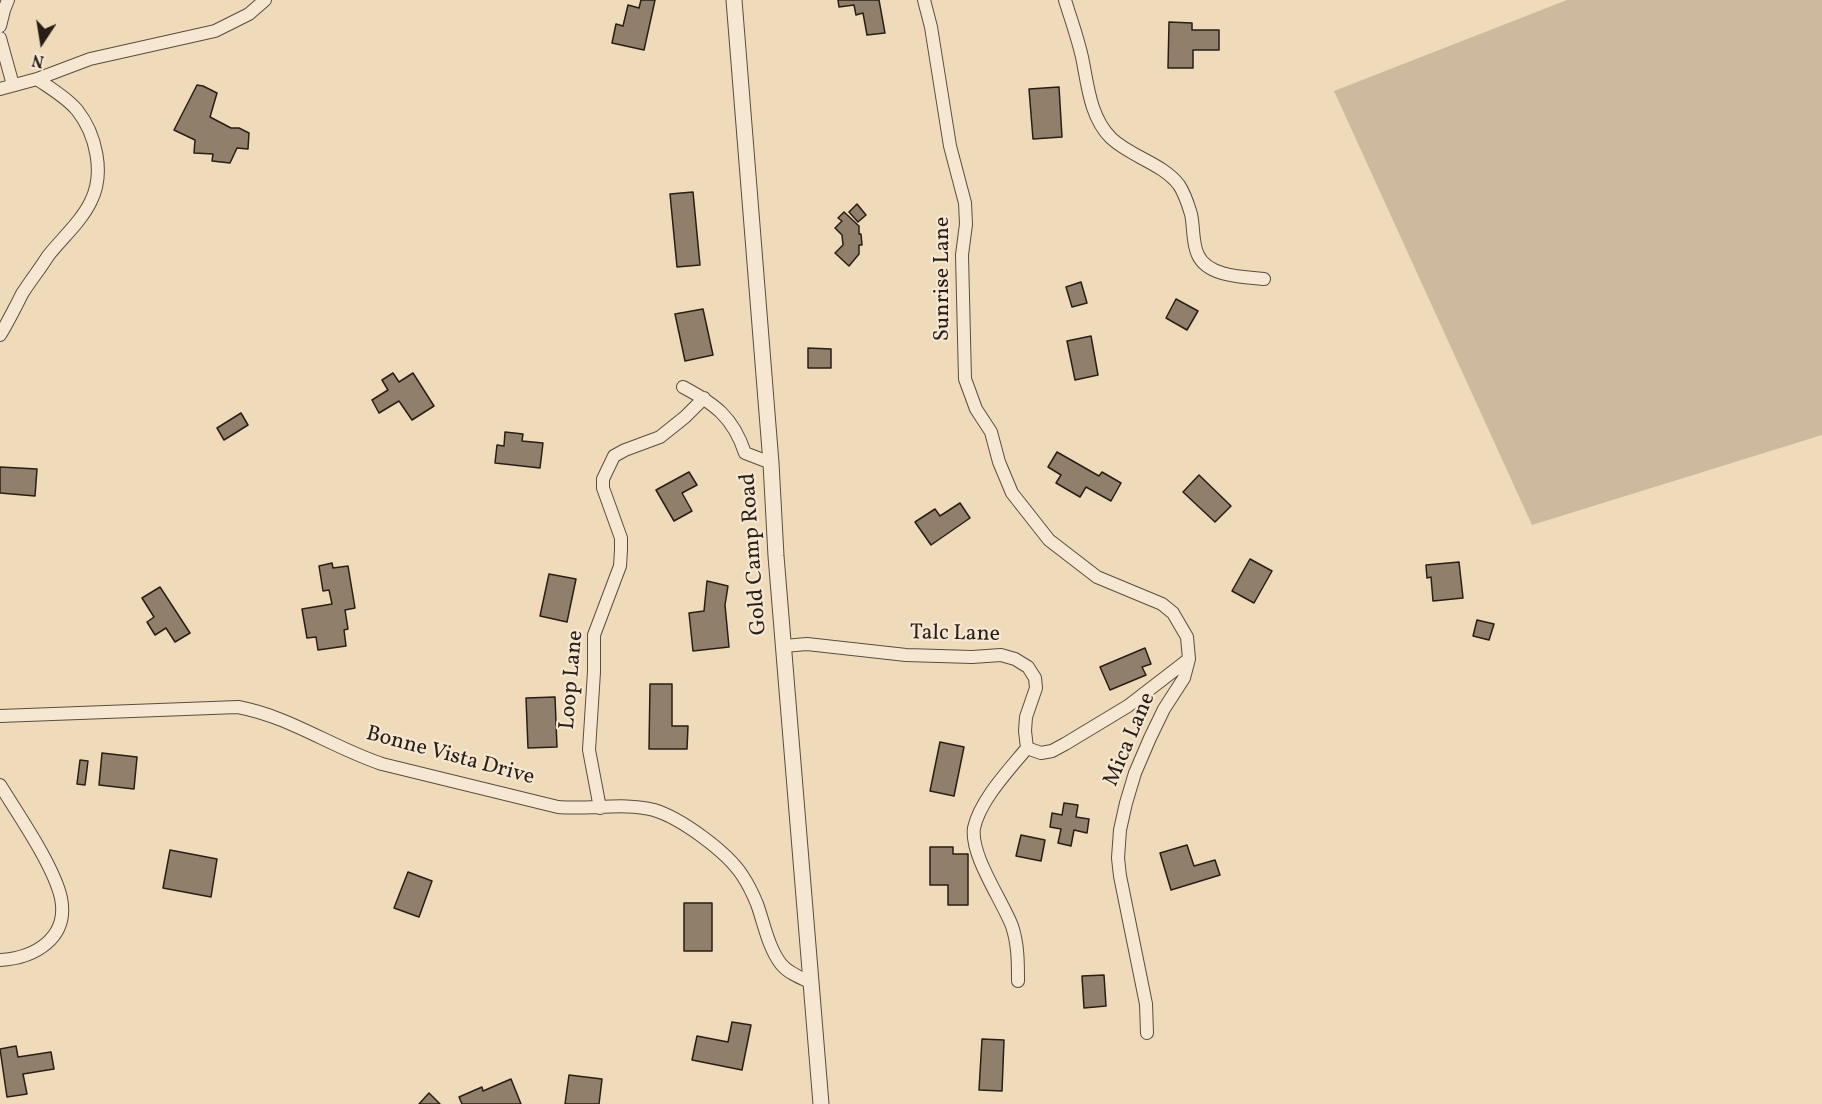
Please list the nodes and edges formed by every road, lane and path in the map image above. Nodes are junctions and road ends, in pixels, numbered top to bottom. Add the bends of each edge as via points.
1 (8, 0) edge
2 (265, 0) edge
3 (734, 0) edge
4 (924, 0) edge
5 (1065, 0) edge
6 (0, 26) edge
7 (0, 38) edge
8 (37, 79) junction
9 (13, 85) junction
10 (0, 89) edge
11 (1264, 279) dead end
12 (0, 335) edge
13 (683, 387) dead end
14 (704, 398) junction
15 (771, 463) junction
16 (784, 646) junction
17 (1189, 659) junction
18 (0, 716) edge
19 (1028, 748) junction
20 (0, 785) edge
21 (600, 808) junction
22 (0, 960) edge
23 (1018, 981) dead end
24 (812, 983) junction
25 (1148, 1033) dead end
26 (821, 1104) edge

1 - 6 street
2 - 8 street via 249,14 215,31 90,59
3 - 15 street, Gold Camp Road
4 - 17 street, Sunrise Lane via 950,146 965,203 965,379 976,409 991,432 1012,493 1049,540 1097,577 1146,596 1173,613 1187,637
5 - 11 street via 1088,92 1111,138 1171,176 1180,186 1187,201 1198,256 1206,266
7 - 9 street
8 - 9 street
8 - 12 street via 76,108 87,124 97,158 95,188 85,212 33,277
9 - 10 street
13 - 14 street
14 - 15 street via 732,424 745,453
14 - 21 street, Loop Lane via 660,437 614,456 603,479 621,550 620,566 594,635 589,750
15 - 16 street, Gold Camp Road
16 - 19 street, Talc Lane via 906,655 1001,655 1015,659 1028,667 1035,678 1036,688 1026,717
16 - 24 street, Gold Camp Road
17 - 19 street via 1128,706 1083,734 1052,751 1041,753
17 - 25 street, Mica Lane via 1184,678 1159,718 1135,773 1120,830 1120,876 1146,1004
18 - 21 street, Bonne Vista Drive via 238,707 275,716 382,764 558,807
19 - 23 street via 980,812 974,841 1012,926
20 - 22 street via 51,873 62,911 55,937 46,945 34,953
21 - 24 street, Bonne Vista Drive via 653,810 683,823 733,863 781,964
24 - 26 street, Gold Camp Road

